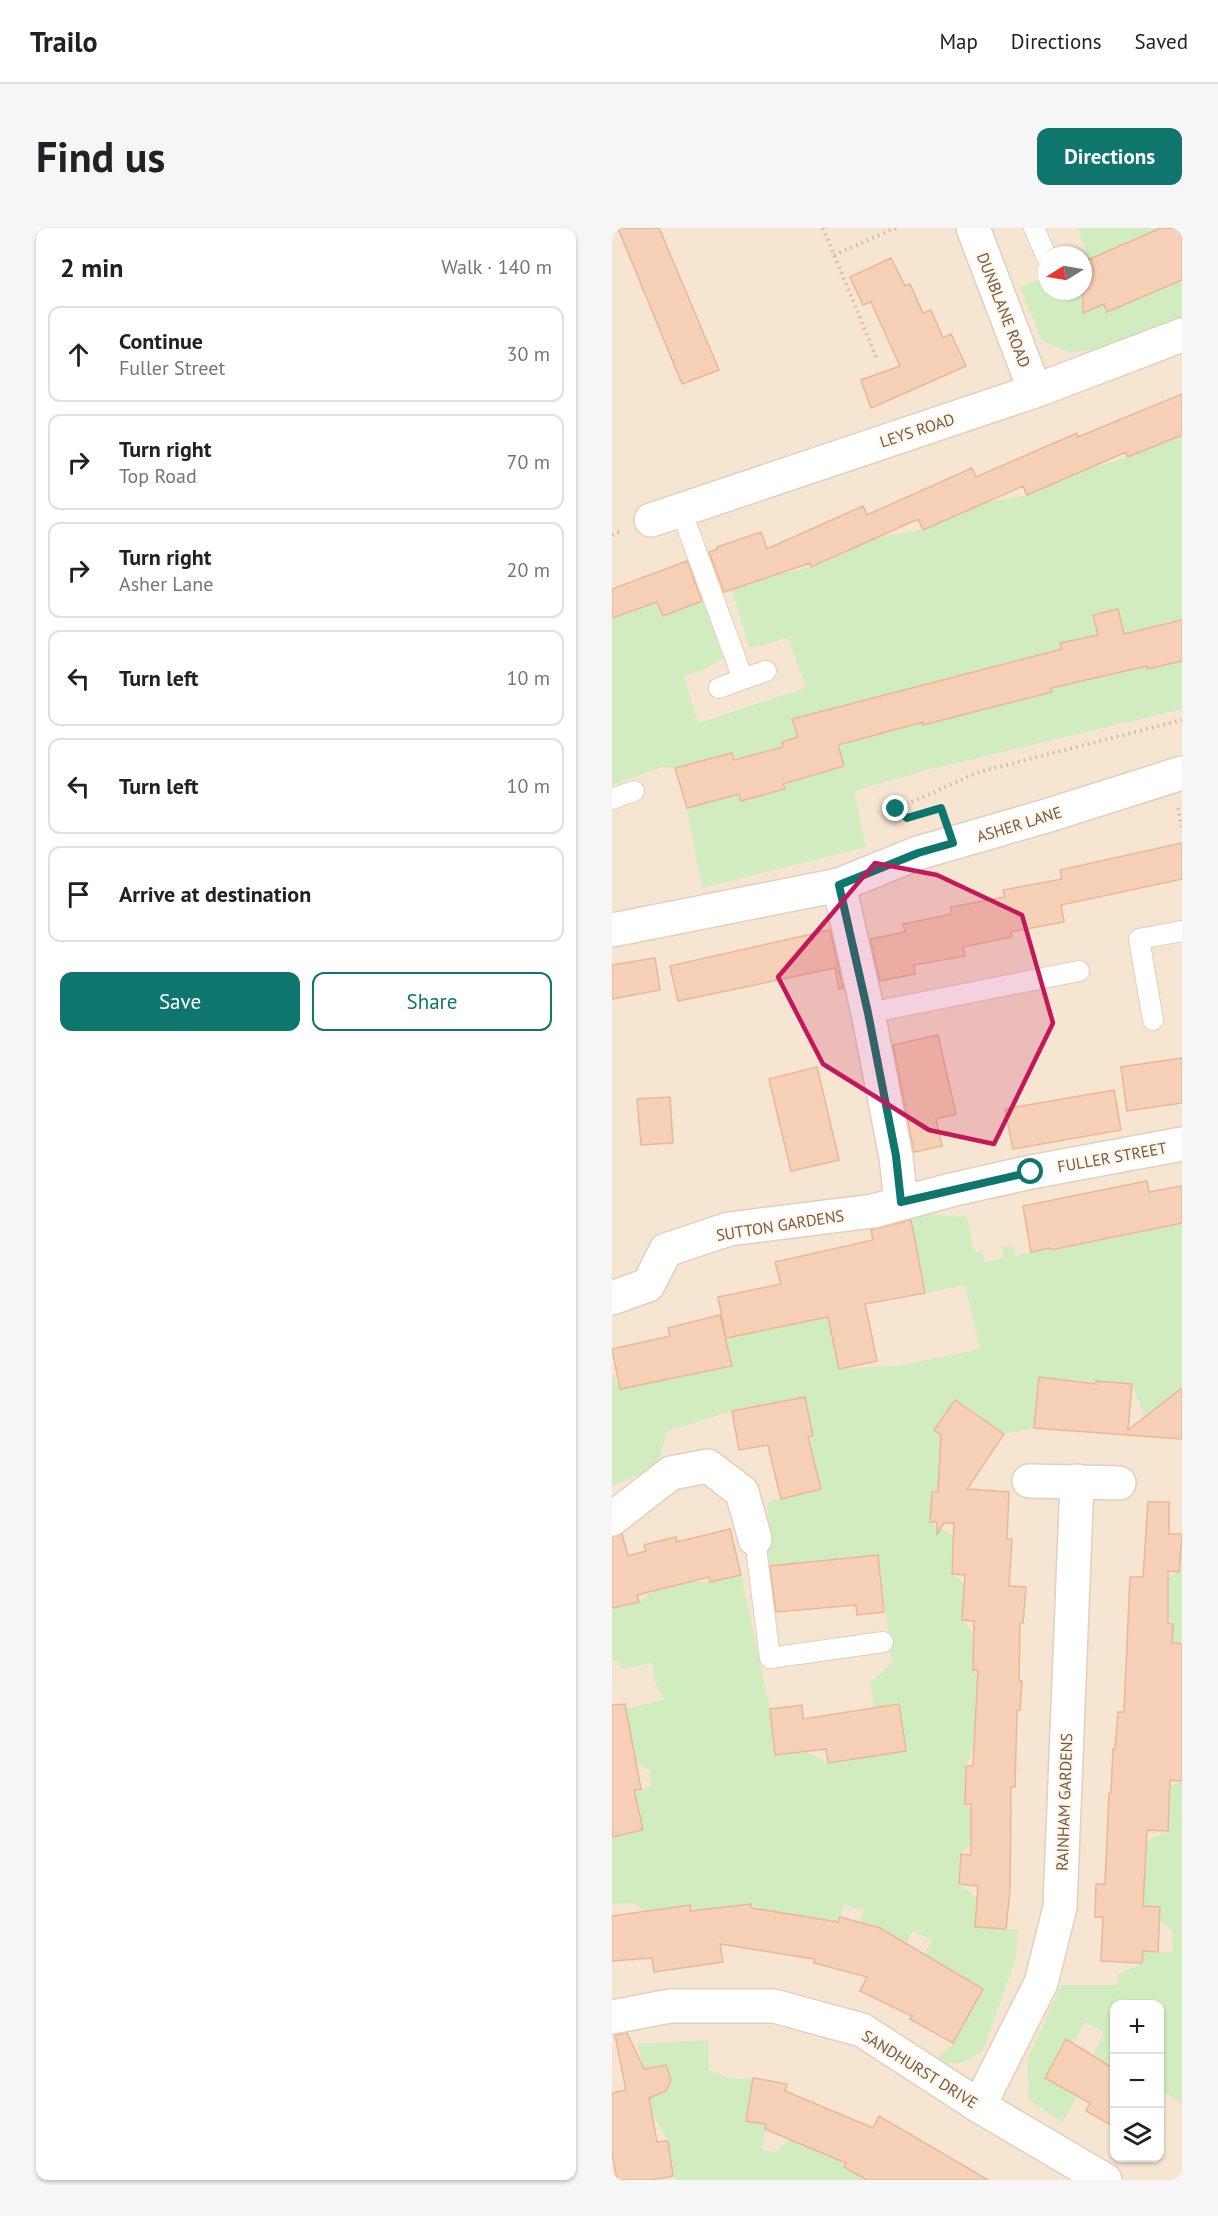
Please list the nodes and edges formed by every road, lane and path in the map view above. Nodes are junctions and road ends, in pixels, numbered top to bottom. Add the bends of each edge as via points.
1 (823, 228) edge
2 (896, 228) edge
3 (973, 228) edge
4 (1034, 228) edge
5 (1042, 246) edge
6 (834, 255) junction
7 (1182, 335) edge
8 (877, 359) dead end
9 (1035, 391) junction
10 (681, 510) junction
11 (651, 520) dead end
12 (766, 671) dead end
13 (743, 679) junction
14 (719, 688) dead end
15 (1182, 720) edge
16 (1182, 773) edge
17 (634, 791) dead end
18 (612, 799) edge
19 (953, 843) junction
20 (839, 885) junction
21 (612, 930) edge
22 (1182, 931) edge
23 (1079, 971) dead end
24 (868, 1013) junction
25 (1153, 1020) dead end
26 (1182, 1144) edge
27 (901, 1202) junction
28 (612, 1298) edge
29 (1029, 1481) dead end
30 (1077, 1481) junction
31 (1119, 1482) dead end
32 (612, 1520) edge
33 (755, 1539) joint
34 (883, 1642) dead end
35 (612, 2018) edge
36 (979, 2106) junction
37 (1105, 2180) edge

1 - 6 path
2 - 6 path
3 - 9 street, DUNBLANE ROAD
4 - 5 lane
6 - 8 path
7 - 9 street, LEYS ROAD
9 - 10 street, LEYS ROAD
10 - 11 street, LEYS ROAD
10 - 13 lane
12 - 13 lane
13 - 14 lane
15 - 19 path via 979,772 896,809 907,818 941,808
16 - 19 street, ASHER LANE
17 - 18 lane
19 - 20 street, ASHER LANE
20 - 21 street, ASHER LANE
20 - 24 street
22 - 25 lane via 1139,939
23 - 24 lane
24 - 27 street
26 - 27 street, FULLER STREET via 1031,1172
27 - 28 street, SUTTON GARDENS via 873,1210 729,1229 666,1250 648,1285
29 - 30 street
30 - 31 street
30 - 36 street, RAINHAM GARDENS via 1060,1907 1041,1983
32 - 33 street via 671,1473 708,1466 742,1492
33 - 34 lane via 770,1658
35 - 36 street, SANDHURST DRIVE via 670,2006 774,2006 861,2030
36 - 37 street, SANDHURST DRIVE

